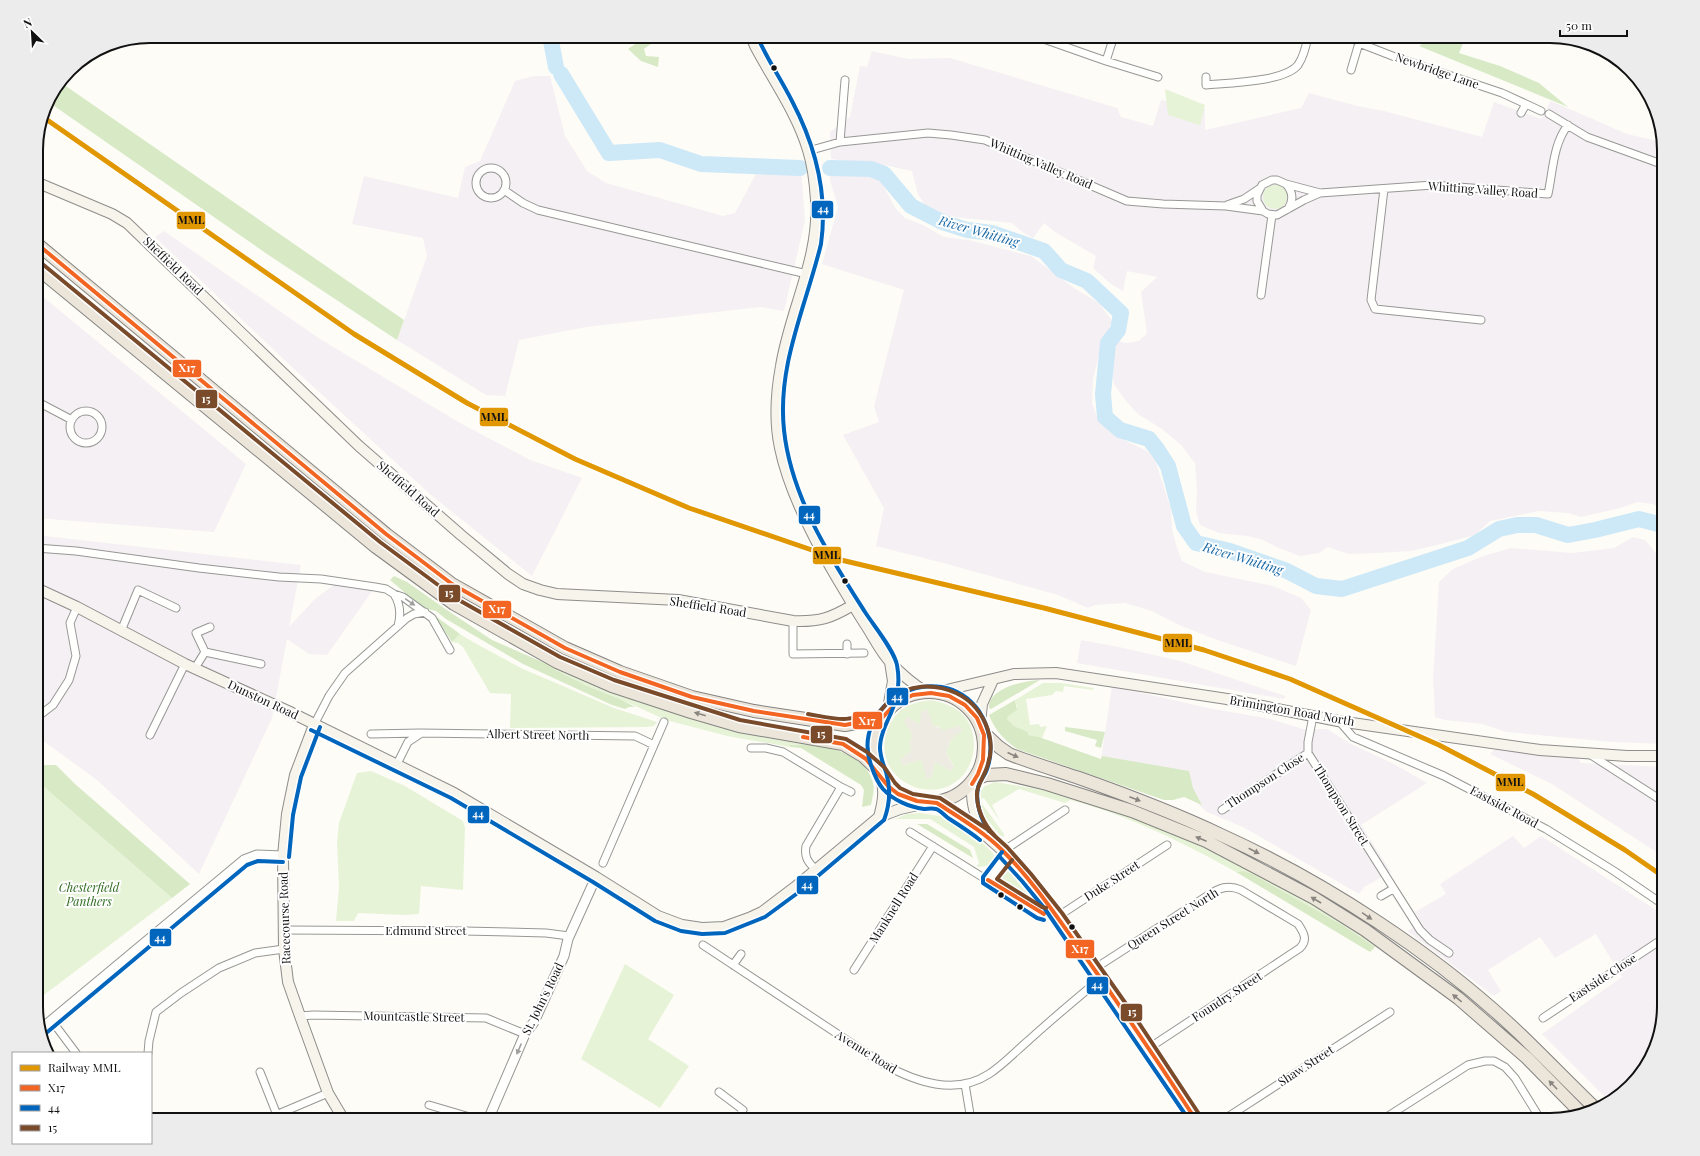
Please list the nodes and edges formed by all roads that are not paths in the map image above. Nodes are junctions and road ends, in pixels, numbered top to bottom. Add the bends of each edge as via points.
1 (754, 43) edge
2 (1055, 43) edge
3 (1112, 43) edge
4 (1307, 43) edge
5 (1359, 43) joint
6 (1106, 61) junction
7 (1351, 70) dead end
8 (1158, 77) dead end
9 (1206, 77) dead end
10 (845, 80) dead end
11 (1526, 104) junction
12 (1541, 111) dead end
13 (1521, 113) dead end
14 (1549, 114) dead end
15 (1568, 125) junction
16 (840, 142) junction
17 (808, 151) junction
18 (1657, 162) edge
19 (1286, 184) junction
20 (43, 185) edge
21 (1259, 189) junction
22 (1384, 189) junction
23 (504, 190) junction
24 (1320, 193) junction
25 (1226, 206) junction
26 (1288, 209) junction
27 (1263, 211) junction
28 (1272, 215) junction
29 (43, 249) edge
30 (43, 273) edge
31 (807, 274) junction
32 (1261, 294) dead end
33 (1481, 320) dead end
34 (43, 405) edge
35 (72, 420) junction
36 (43, 549) edge
37 (43, 591) edge
38 (394, 594) junction
39 (853, 605) junction
40 (77, 607) junction
41 (176, 608) dead end
42 (425, 612) junction
43 (793, 621) junction
44 (398, 626) junction
45 (210, 627) dead end
46 (121, 631) junction
47 (847, 644) dead end
48 (450, 650) dead end
49 (205, 652) junction
50 (847, 654) junction
51 (864, 654) dead end
52 (890, 662) junction
53 (185, 664) junction
54 (261, 664) dead end
55 (195, 668) junction
56 (993, 680) junction
57 (932, 692) junction
58 (43, 713) edge
59 (885, 714) junction
60 (1313, 716) junction
61 (1338, 721) junction
62 (664, 722) dead end
63 (314, 725) junction
64 (981, 728) junction
65 (420, 733) junction
66 (371, 734) dead end
67 (150, 735) dead end
68 (654, 745) junction
69 (750, 748) dead end
70 (1308, 753) junction
71 (1590, 753) junction
72 (1657, 756) edge
73 (396, 766) junction
74 (880, 774) junction
75 (974, 782) junction
76 (841, 787) junction
77 (851, 792) dead end
78 (1657, 797) edge
79 (932, 803) junction
80 (1064, 810) dead end
81 (1222, 810) dead end
82 (878, 817) junction
83 (910, 832) dead end
84 (984, 834) junction
85 (933, 846) junction
86 (1167, 846) dead end
87 (1005, 853) junction
88 (283, 856) junction
89 (603, 864) dead end
90 (815, 869) junction
91 (596, 877) junction
92 (988, 880) junction
93 (1393, 889) junction
94 (1381, 896) dead end
95 (1657, 900) edge
96 (1057, 917) junction
97 (283, 930) junction
98 (570, 936) junction
99 (1657, 943) edge
100 (1304, 944) joint
101 (703, 945) dead end
102 (284, 949) junction
103 (1449, 953) dead end
104 (741, 954) dead end
105 (733, 965) junction
106 (854, 970) dead end
107 (1094, 970) junction
108 (1100, 979) junction
109 (1390, 1012) dead end
110 (300, 1016) junction
111 (1543, 1018) dead end
112 (52, 1021) junction
113 (45, 1026) edge
114 (525, 1034) junction
115 (1149, 1048) junction
116 (75, 1052) edge
117 (148, 1052) edge
118 (260, 1072) dead end
119 (965, 1084) junction
120 (719, 1092) dead end
121 (328, 1093) junction
122 (429, 1104) dead end
123 (1592, 1105) edge
124 (1577, 1109) edge
125 (276, 1113) edge
126 (286, 1113) edge
127 (340, 1113) edge
128 (458, 1113) edge
129 (491, 1113) edge
130 (741, 1113) edge
131 (970, 1113) edge
132 (1191, 1113) edge
133 (1234, 1113) edge
134 (1393, 1113) edge
135 (1537, 1113) edge

1 - 17 main road via 791,110
2 - 6 street
3 - 6 street
4 - 9 street via 1297,66 1288,73 1274,78 1206,85
5 - 7 street
5 - 11 street, Newbridge Lane via 1502,93
6 - 8 street
10 - 16 street
11 - 12 street, Newbridge Lane
11 - 13 street
14 - 15 street
15 - 18 street via 1587,137
15 - 22 street, Whitting Valley Road via 1561,134 1548,194 1433,185
16 - 17 street, Whitting Valley Road
16 - 25 street, Whitting Valley Road via 928,133 985,140 1127,201
17 - 31 main road via 814,177 816,224 815,242
19 - 21 street, Whitting Valley Road via 1272,180
19 - 24 street, Whitting Valley Road
19 - 26 street via 1290,188 1292,199
20 - 43 main road, Sheffield Road via 112,214 127,224 359,446 461,535 523,584 557,594 678,600
21 - 25 street, Whitting Valley Road
21 - 27 street via 1257,201
22 - 24 street, Whitting Valley Road
22 - 33 street via 1371,300 1376,309
23 - 23 street via 494,198 482,195 476,185 478,174 487,168 500,170 506,179
23 - 31 street via 538,210
24 - 26 street, Whitting Valley Road
25 - 27 street, Whitting Valley Road
26 - 28 street, Whitting Valley Road via 1281,214
27 - 28 street, Whitting Valley Road
28 - 32 street
29 - 59 highway via 386,534 452,584 559,644 620,672 692,697 788,717 845,725
74 -> 30 highway via 863,756 843,744 739,726 612,686 557,662 454,604 376,547
31 - 39 main road via 781,366 776,409 777,429 786,472 809,527
34 - 35 street
35 - 35 street via 79,412 95,413 102,422 99,437 91,443 80,442 70,430
36 - 38 street via 375,586
37 - 40 main road, Dunston Road
38 -> 42 street
38 - 44 street via 400,612
39 - 43 main road, Sheffield Road via 832,617 807,622
39 - 52 main road
40 - 46 main road, Dunston Road
40 - 58 street via 70,623 76,656 69,680 53,705
41 - 46 street via 138,590
42 - 44 street, Racecourse Road via 414,614
42 - 48 street via 432,618
43 - 50 street via 793,654
44 - 63 street, Racecourse Road via 345,673
45 - 49 street via 196,633
46 - 53 main road, Dunston Road
47 - 50 street
49 - 54 street
49 - 55 street
50 - 51 street
52 - 57 main road via 914,684
52 - 59 main road via 893,681
53 - 55 main road, Dunston Road
53 - 67 street
55 - 63 main road, Dunston Road
56 - 57 main road, Brimington Road North
56 - 60 main road, Brimington Road North via 1014,674 1056,673 1227,699
56 - 64 main road via 982,704
57 - 59 highway via 897,701
57 - 64 highway via 951,696 969,708
59 - 74 highway via 876,732 874,747
60 - 61 main road, Brimington Road North
60 - 70 street, Thompson Street
61 - 71 main road, Brimington Road North via 1540,750
61 - 95 street, Eastside Road via 1353,737 1450,780 1546,829
62 - 68 street
63 - 73 main road, Dunston Road
63 - 88 main road, Racecourse Road via 295,775 286,814
64 - 75 highway via 985,748 982,764
64 -> 123 highway via 1009,754 1152,805 1221,834 1342,899 1420,952 1470,991 1518,1032
65 - 66 street, Albert Street North
65 - 68 street, Albert Street North via 635,736
65 - 73 street via 408,742
68 - 89 street
69 - 76 street via 783,752
70 - 81 street, Thompson Close
70 - 93 street, Thompson Street
71 - 72 main road, Brimington Road North
71 - 78 street
73 - 91 main road, Dunston Road via 454,793
74 - 79 highway via 897,793 911,800
74 - 82 main road via 884,800
75 - 79 highway via 951,798
75 - 84 main road via 971,797 973,811
124 -> 75 highway via 1527,1058 1458,998 1365,930 1314,898 1206,842 1132,811 1006,774 986,775
76 - 77 street
76 - 90 street via 806,846 808,863
79 - 82 main road, Dunston Road via 900,809
79 - 84 main road
80 - 87 street
82 - 90 main road, Dunston Road
83 - 85 street
84 - 87 main road
85 - 92 street
85 - 106 street, Manknell Road
86 - 96 street, Duke Street
87 - 92 street
87 - 96 main road
88 - 97 main road, Racecourse Road
88 - 112 street via 257,855 244,860
90 - 91 main road, Dunston Road via 762,912 724,927 702,928 682,925 658,916
91 - 98 street, St. John's Road
92 - 96 street via 1040,913
93 - 94 street
93 - 103 street, Thompson Street via 1420,930
96 - 107 main road
97 - 98 street, Edmund Street via 464,931
97 - 102 main road, Racecourse Road
98 - 114 street, St. John's Road via 564,956 534,1022
99 - 111 street, Eastside Close
100 - 107 street, Queen Street North via 1303,931 1298,924 1241,890 1224,887
100 - 115 street, Foundry Street
101 - 105 street, Avenue Road
102 - 110 main road, Racecourse Road via 288,982
102 - 117 street via 256,953 219,968 181,992 156,1012
104 - 105 street
105 - 119 street, Avenue Road via 898,1072 928,1084
107 - 108 main road
108 - 115 main road
108 - 119 street, Avenue Road via 989,1074
109 - 133 street, Shaw Street
110 - 114 street, Mountcastle Street via 486,1018
110 - 121 main road, Racecourse Road
112 - 113 street
112 - 116 street
114 -> 129 street, St. John's Road
115 - 132 main road
118 - 125 street
119 - 131 street
120 - 130 street via 743,1110
121 - 126 street
121 - 127 main road, Racecourse Road
122 - 128 street
134 - 135 street via 1468,1065 1485,1061 1494,1061 1505,1067

